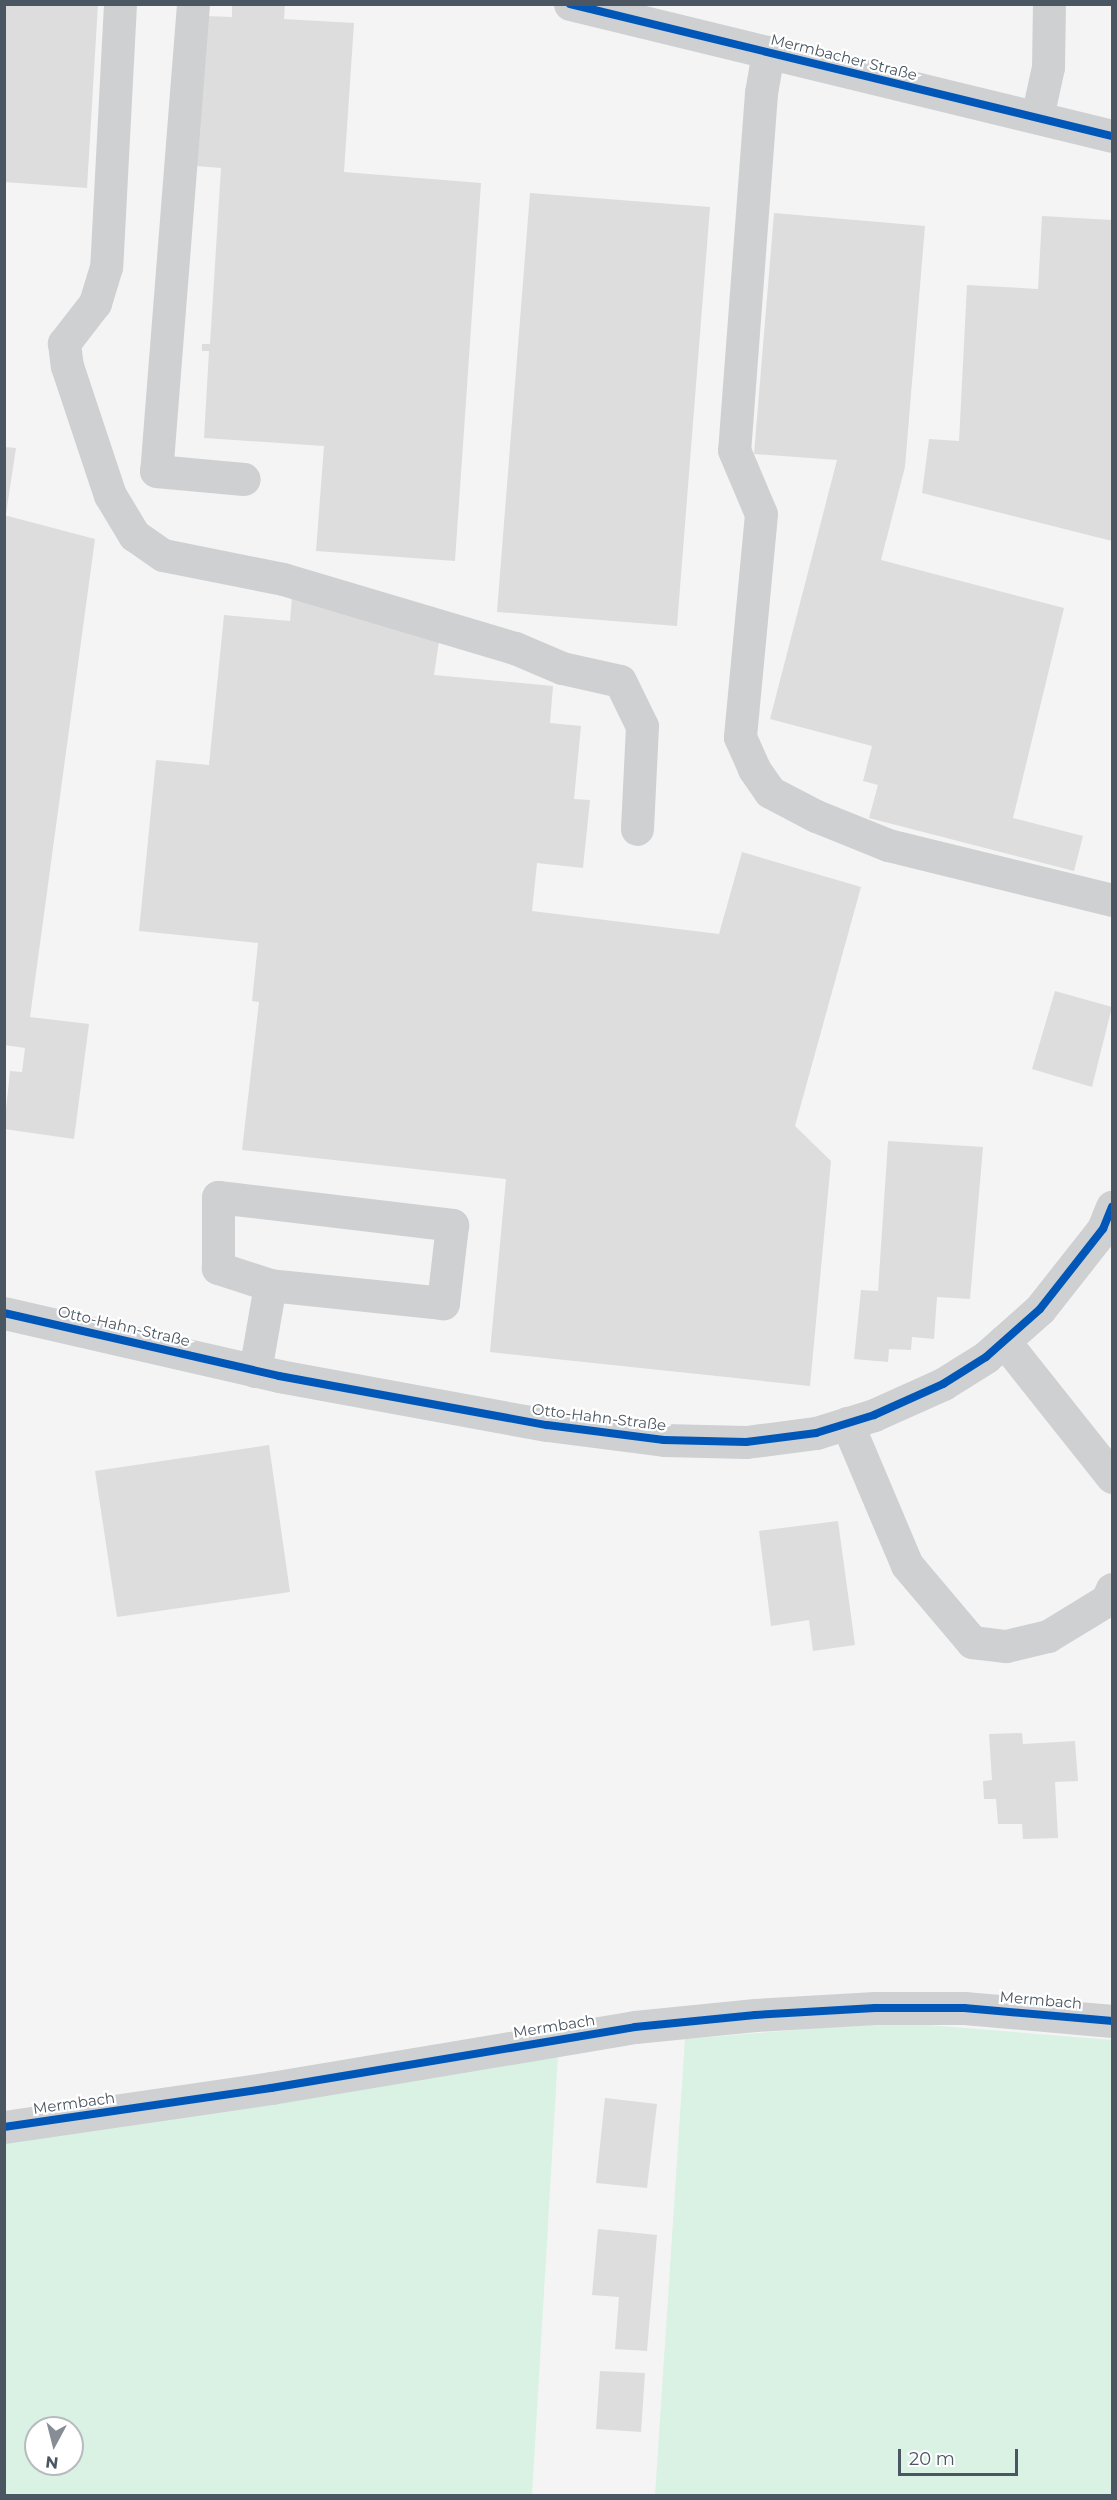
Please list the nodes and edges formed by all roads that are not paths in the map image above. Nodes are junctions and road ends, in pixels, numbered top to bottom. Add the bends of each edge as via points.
1 (120, 4) edge
2 (193, 4) edge
3 (570, 4) edge
4 (1049, 4) edge
5 (768, 52) junction
6 (1037, 117) junction
7 (1113, 136) edge
8 (244, 479) dead end
9 (637, 828) dead end
10 (1113, 900) edge
11 (1113, 1207) edge
12 (270, 1286) junction
13 (4, 1313) edge
14 (1004, 1341) junction
15 (255, 1371) junction
16 (847, 1423) junction
17 (1113, 1478) edge
18 (1113, 1589) edge
19 (1113, 2021) edge
20 (4, 2127) edge

1 - 9 street via 106,267 95,303 64,343 67,366 110,495 134,535 163,555 283,579 515,648 562,668 620,681 642,726
2 - 8 street via 156,471
3 - 5 street, Mermbacher Straße
4 - 6 street via 1048,67
5 - 6 street, Mermbacher Straße
5 - 10 street via 761,93 734,450 761,514 740,737 754,769 770,792 816,816 888,845
6 - 7 street, Mermbacher Straße
11 - 14 street, Otto-Hahn-Straße via 1103,1229 1040,1309
12 - 12 street via 218,1268 218,1197 452,1225 443,1303
12 - 15 street
13 - 15 street, Otto-Hahn-Straße
14 - 16 street, Otto-Hahn-Straße via 943,1384
14 - 17 street
15 - 16 street, Otto-Hahn-Straße via 547,1425 664,1440 746,1442 816,1433
16 - 18 street via 907,1565 972,1642 1006,1646 1047,1636 1107,1600
19 - 20 street, Mermbach via 964,2008 875,2007 755,2015 634,2027 272,2088

